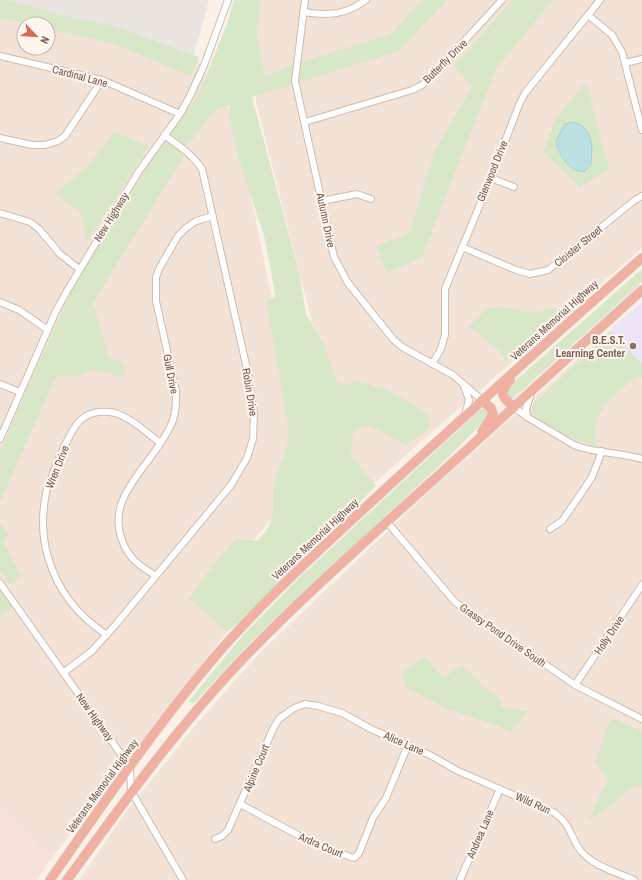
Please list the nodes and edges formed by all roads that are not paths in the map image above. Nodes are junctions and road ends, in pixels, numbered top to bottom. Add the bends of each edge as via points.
1 (228, 0) edge
2 (305, 0) edge
3 (366, 0) edge
4 (502, 0) edge
5 (600, 0) edge
6 (304, 12) junction
7 (588, 15) junction
8 (0, 56) edge
9 (642, 59) edge
10 (625, 63) junction
11 (102, 80) junction
12 (180, 114) junction
13 (305, 122) junction
14 (642, 130) edge
15 (164, 135) junction
16 (0, 138) edge
17 (491, 178) junction
18 (514, 187) dead end
19 (642, 196) edge
20 (371, 199) dead end
21 (322, 201) junction
22 (0, 214) edge
23 (213, 216) junction
24 (462, 247) junction
25 (642, 258) edge
26 (79, 269) junction
27 (642, 290) edge
28 (0, 302) edge
29 (48, 330) junction
30 (529, 357) junction
31 (432, 364) junction
32 (0, 384) edge
33 (464, 385) junction
34 (531, 391) junction
35 (20, 392) junction
36 (482, 400) junction
37 (514, 407) junction
38 (465, 416) junction
39 (527, 417) junction
40 (0, 439) edge
41 (160, 443) junction
42 (473, 444) junction
43 (602, 451) junction
44 (642, 459) edge
45 (387, 522) junction
46 (550, 529) dead end
47 (156, 576) junction
48 (0, 583) edge
49 (642, 586) edge
50 (106, 635) junction
51 (63, 673) junction
52 (575, 685) junction
53 (305, 704) joint
54 (642, 719) edge
55 (408, 745) junction
56 (130, 767) junction
57 (500, 789) junction
58 (131, 791) junction
59 (240, 804) junction
60 (214, 839) dead end
61 (50, 880) edge
62 (67, 880) edge
63 (183, 880) edge
64 (460, 880) edge
65 (634, 880) edge

1 - 12 street, New Highway via 197,82
2 - 6 street, Autumn Drive
3 - 6 street via 347,11 335,14
4 - 13 street, Butterfly Drive via 422,84 412,90
5 - 7 street, Glenwood Drive
6 - 13 street, Autumn Drive via 296,81
7 - 10 street via 612,35
7 - 17 street, Glenwood Drive via 525,93
8 - 11 street, Cardinal Lane
9 - 10 street
10 - 14 street
11 - 12 street, Cardinal Lane
11 - 16 street via 73,124 58,141 32,145
12 - 15 street, New Highway
13 - 21 street, Autumn Drive
15 - 23 street, Robin Drive via 189,153 202,168
15 - 26 street, New Highway
17 - 18 street
17 - 24 street, Glenwood Drive
19 - 24 street, Cloister Street via 548,270 530,274
20 - 21 street via 357,194
21 - 31 street, Autumn Drive via 334,257 348,283 393,339
22 - 26 street via 30,222 60,254
23 - 41 street, Gull Drive via 196,221 178,236 156,277 156,301 176,391 174,415
23 - 47 street, Robin Drive via 247,369 254,413 253,439 247,458 231,484
24 - 31 street, Glenwood Drive via 445,289 445,335 441,349
25 - 30 highway, Veterans Memorial Highway
26 - 29 street, New Highway
27 - 34 highway
28 - 29 street via 19,310
29 - 35 street, New Highway
30 - 36 highway, Veterans Memorial Highway
30 - 37 highway via 503,389 504,398
31 - 33 street, Autumn Drive via 453,375
32 - 35 street
33 - 36 street, Autumn Drive
33 - 38 street via 469,400
34 - 37 highway
34 - 39 street via 526,406
35 - 40 street, New Highway
36 - 38 highway, Veterans Memorial Highway
36 - 42 highway via 491,408 493,414
37 - 39 street
37 - 42 highway
38 - 56 highway, Veterans Memorial Highway via 261,607 202,673
39 - 43 street via 574,445
41 - 47 street, Gull Drive via 124,496 118,519 119,530 127,551 140,565
41 - 50 street, Wren Drive via 119,414 93,412 77,424 46,492 43,526 47,556 52,569 77,610
42 - 45 highway
43 - 44 street
43 - 46 street via 592,477 562,522
45 - 52 street, Grassy Pond Drive South via 455,602
45 - 58 highway via 290,611 237,665
47 - 50 street, Robin Drive
48 - 51 street, New Highway
49 - 52 street, Holly Drive
50 - 51 street, Robin Drive via 92,651
51 - 56 street, New Highway
52 - 54 street, Grassy Pond Drive South
53 - 55 street, Alice Lane via 342,713
53 - 59 street, Alpine Court via 286,713 274,726
55 - 57 street, Alice Lane
55 - 59 street, Ardra Court via 386,798 373,818 359,853 354,858 309,841
56 - 58 street
56 - 61 highway, Veterans Memorial Highway
57 - 64 street, Andrea Lane
57 - 65 street, Wild Run via 555,813 563,819 585,855
58 - 62 highway
58 - 63 street
59 - 60 street, Alpine Court via 228,830

